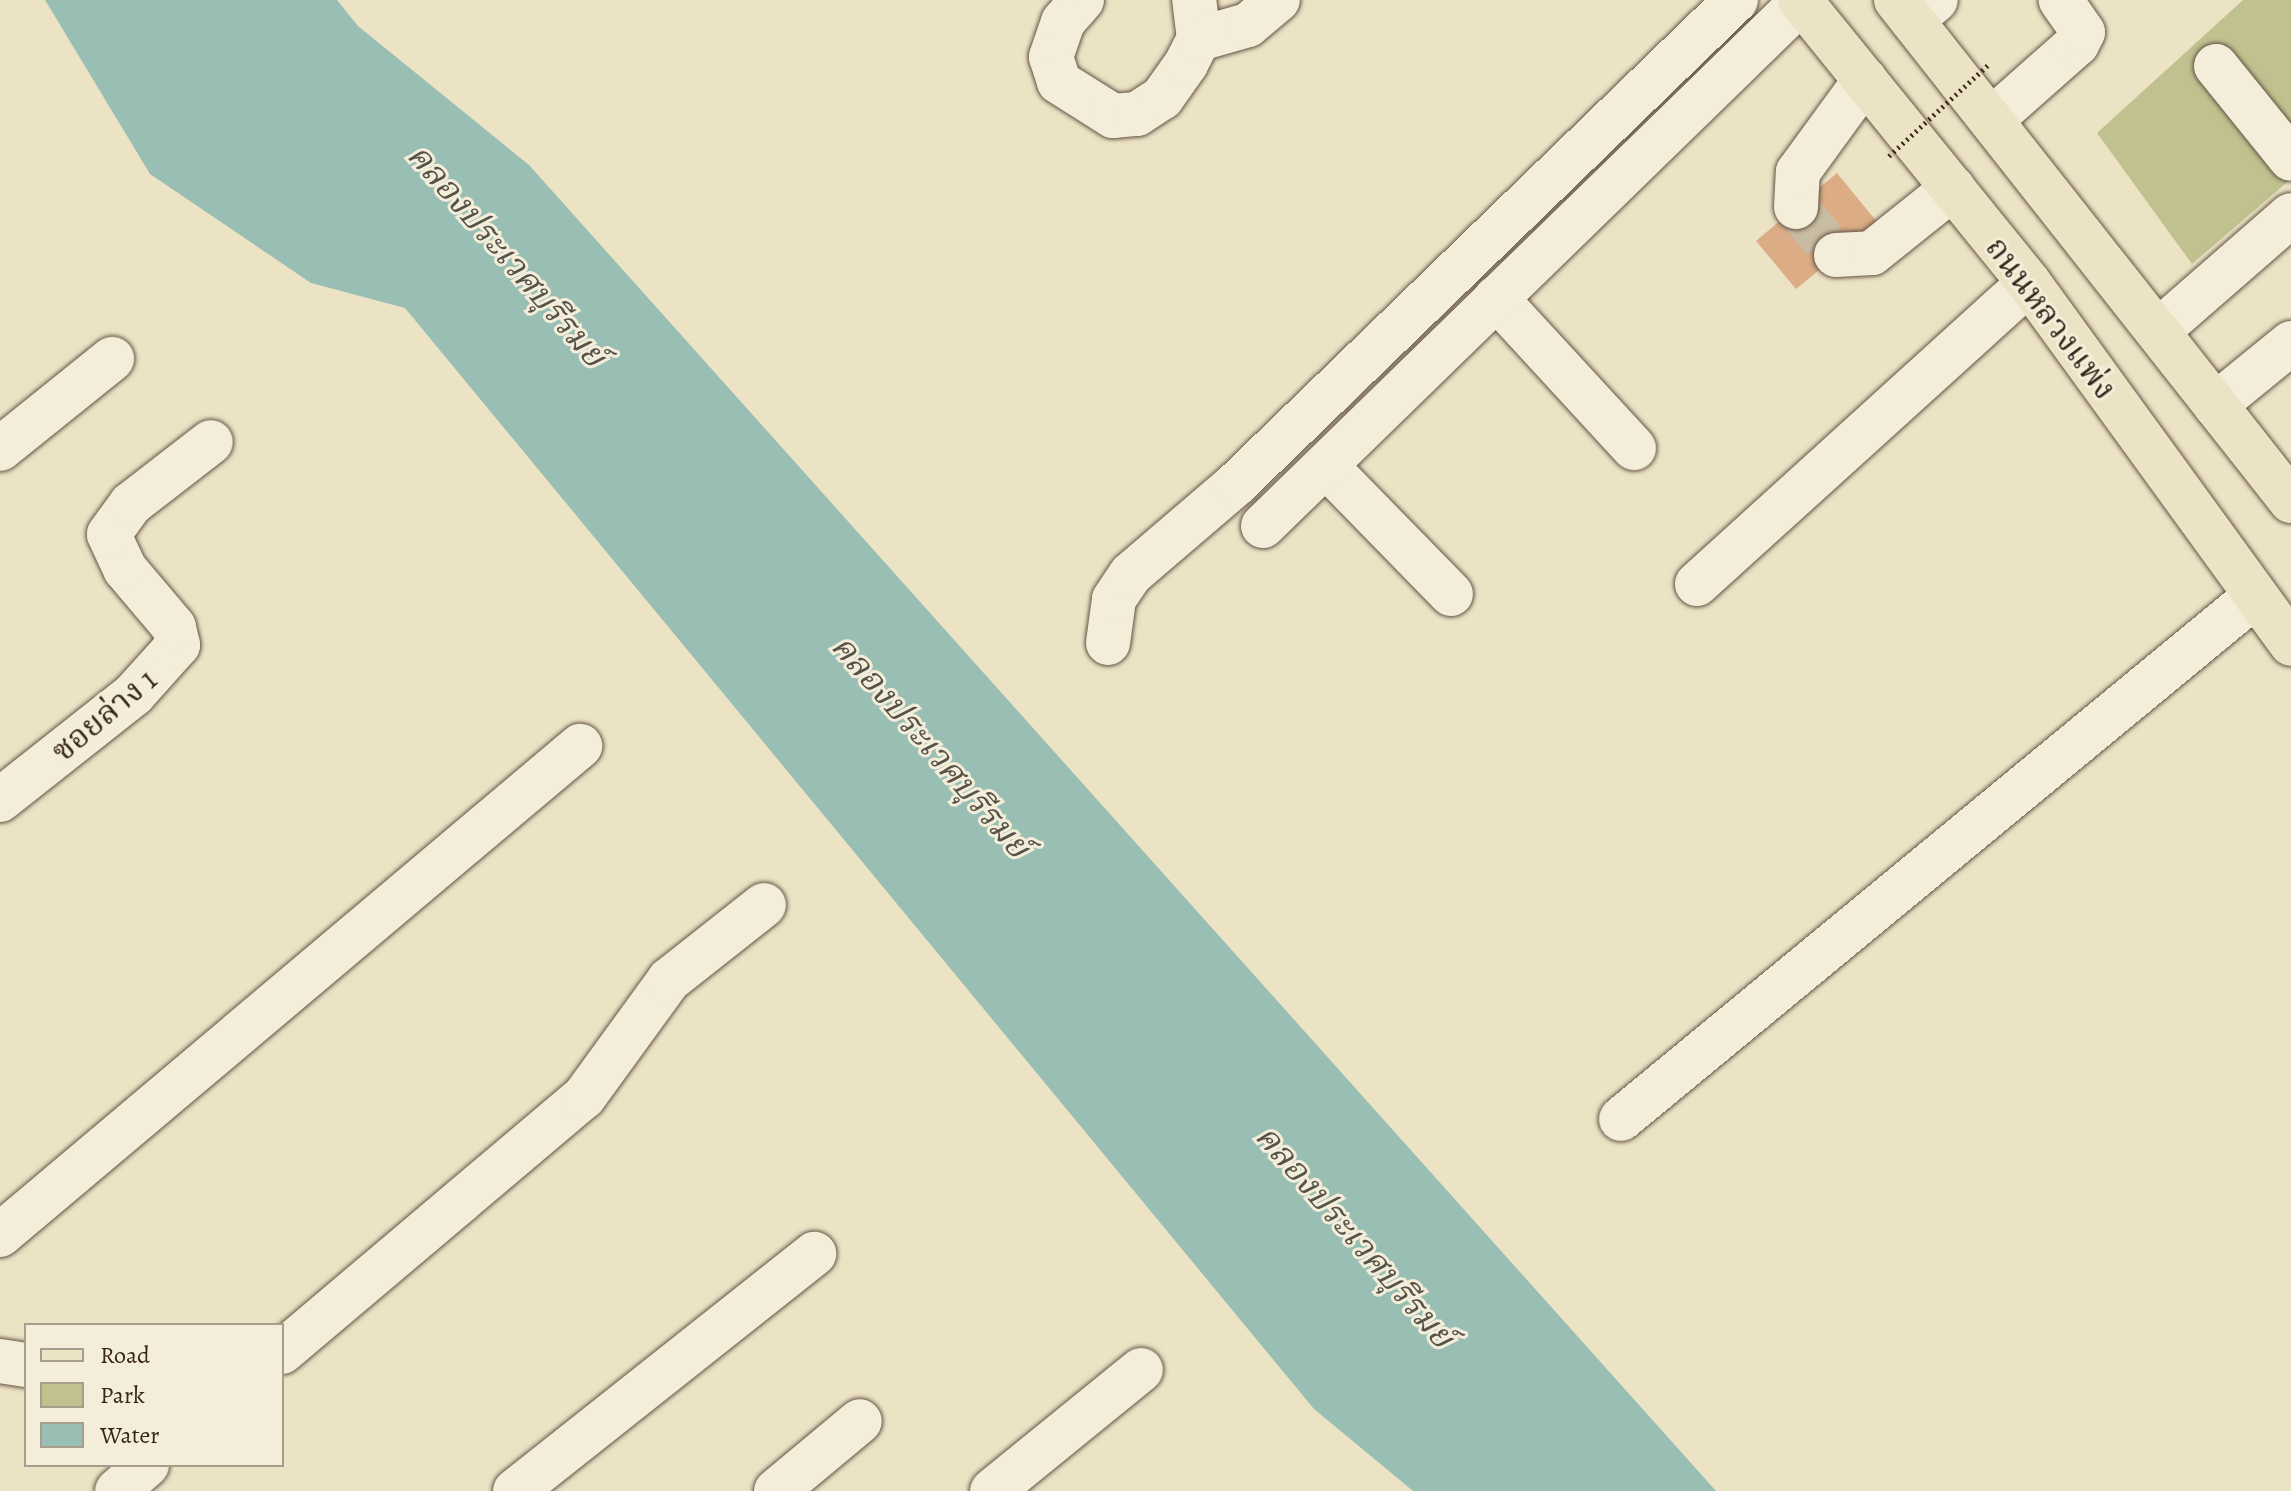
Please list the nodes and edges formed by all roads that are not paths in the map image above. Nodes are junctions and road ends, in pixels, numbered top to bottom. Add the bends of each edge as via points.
1 (1082, 0) edge
2 (1278, 0) edge
3 (1736, 0) edge
4 (2061, 0) edge
5 (1801, 1) edge
6 (1915, 7) edge
7 (1197, 20) edge
8 (2216, 66) dead end
9 (1865, 80) junction
10 (1991, 120) junction
11 (2291, 159) edge
12 (1953, 188) junction
13 (1796, 207) dead end
14 (2291, 215) edge
15 (1836, 255) dead end
16 (2029, 283) junction
17 (1496, 298) junction
18 (2158, 331) junction
19 (2291, 343) edge
20 (112, 359) dead end
21 (2215, 405) junction
22 (211, 442) dead end
23 (1634, 448) dead end
24 (0, 449) edge
25 (1328, 468) junction
26 (2291, 501) edge
27 (1263, 526) dead end
28 (1697, 584) dead end
29 (1451, 594) dead end
30 (2254, 597) junction
31 (1108, 643) dead end
32 (2291, 644) edge
33 (580, 746) dead end
34 (0, 800) edge
35 (764, 905) dead end
36 (1621, 1119) dead end
37 (0, 1235) edge
38 (814, 1254) dead end
39 (284, 1350) edge
40 (0, 1361) edge
41 (24, 1365) edge
42 (1141, 1370) dead end
43 (860, 1421) dead end
44 (144, 1467) edge
45 (117, 1491) edge
46 (515, 1491) edge
47 (776, 1491) edge
48 (992, 1491) edge

1 - 7 street via 1063,22 1051,57 1059,82 1113,116 1137,114 1162,98
2 - 7 street via 1248,25
3 - 31 street via 1236,484 1131,574 1114,599
4 - 10 street via 2083,32 2077,44
5 - 9 main road, ถนนหลวงแพ่ง
5 - 17 street
6 - 10 main road
8 - 11 street
9 - 12 main road, ถนนหลวงแพ่ง
9 - 13 street via 1798,172
10 - 18 main road
12 - 15 street via 1872,253
12 - 16 main road, ถนนหลวงแพ่ง
14 - 18 street
16 - 28 street
16 - 30 main road, ถนนหลวงแพ่ง
17 - 23 street
17 - 25 street
18 - 21 main road
19 - 21 street
20 - 24 street
21 - 26 main road
22 - 34 street, ซอยล่าง 1 via 131,504 109,534 125,569 174,627 178,645 134,694
25 - 27 street
25 - 29 street
30 - 32 main road, ถนนหลวงแพ่ง
30 - 36 street
33 - 37 street
35 - 39 street via 669,980 584,1097
38 - 46 street
40 - 41 street
42 - 48 street
43 - 47 street
44 - 45 street

